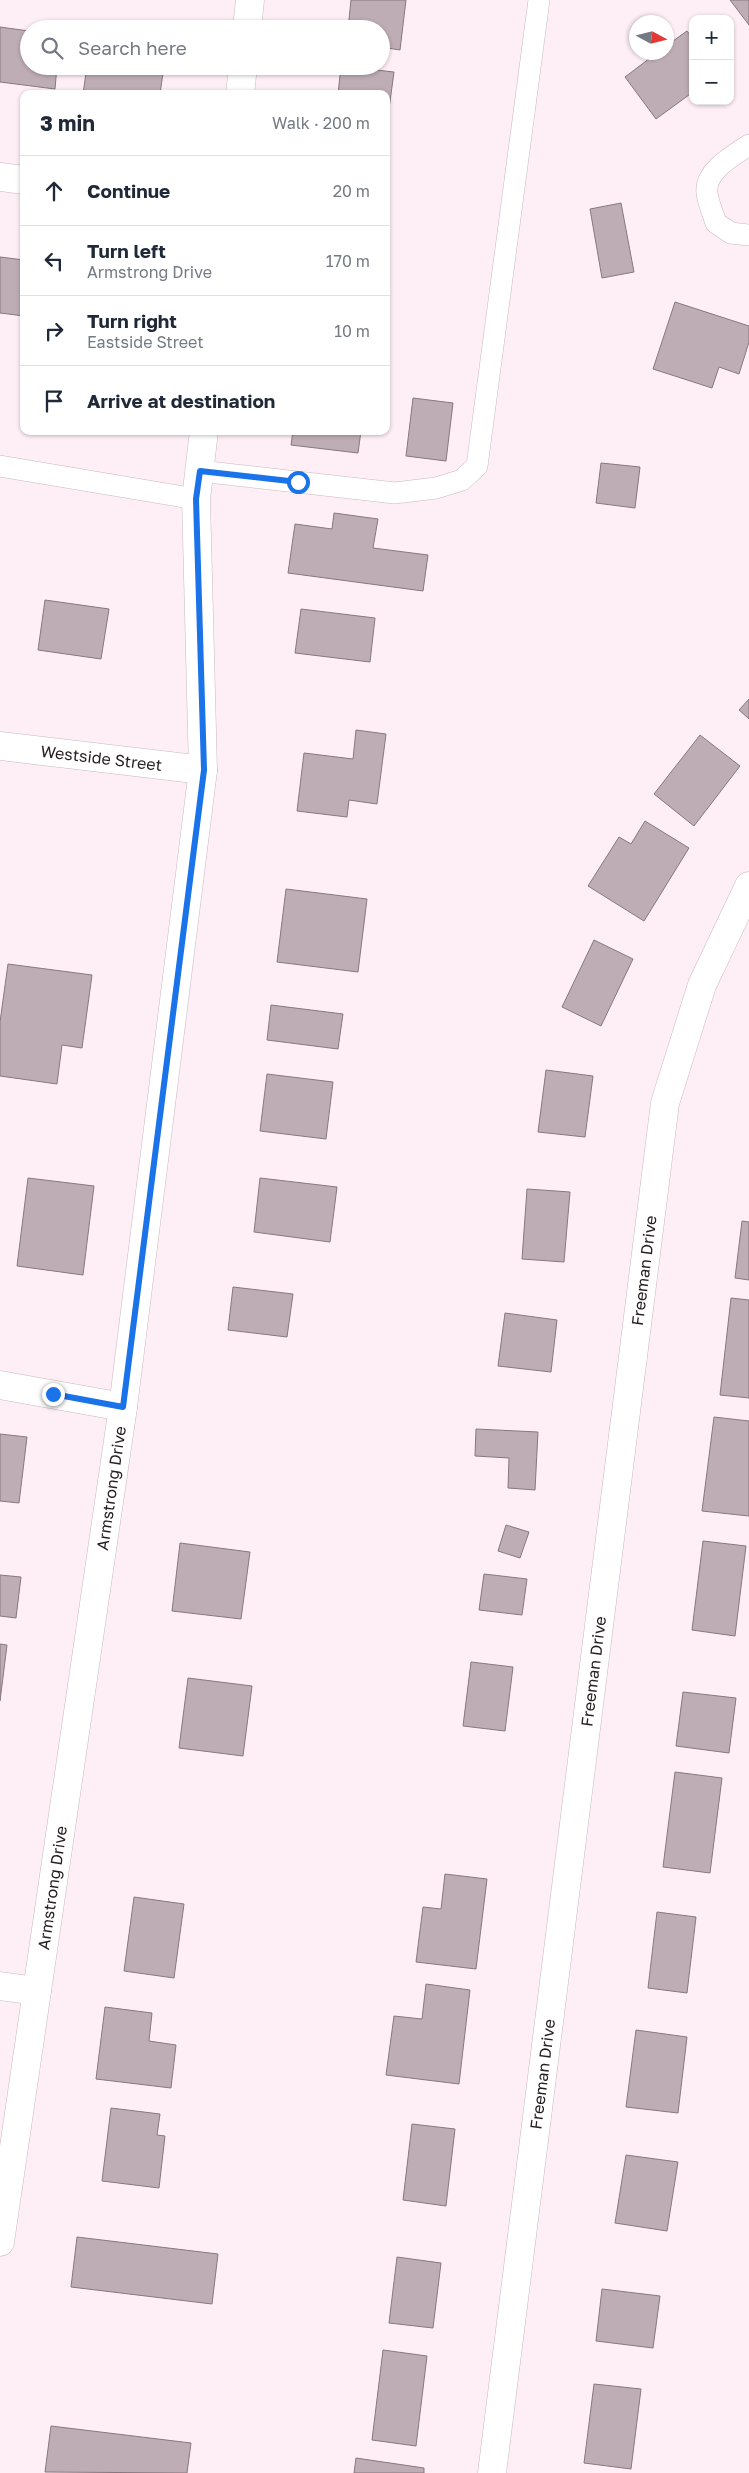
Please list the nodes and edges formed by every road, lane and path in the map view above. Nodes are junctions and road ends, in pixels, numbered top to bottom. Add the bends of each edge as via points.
1 (250, 0) edge
2 (539, 0) edge
3 (248, 20) edge
4 (242, 75) edge
5 (240, 90) edge
6 (749, 145) edge
7 (0, 177) edge
8 (20, 180) edge
9 (749, 235) edge
10 (204, 435) edge
11 (0, 466) edge
12 (200, 471) junction
13 (196, 499) junction
14 (0, 746) edge
15 (204, 770) junction
16 (749, 886) edge
17 (0, 1385) edge
18 (123, 1407) junction
19 (0, 1986) edge
20 (37, 1991) junction
21 (0, 2242) edge
22 (492, 2473) edge

1 - 3 street
2 - 12 lane via 477,466 462,480 436,488 395,493
4 - 5 street
6 - 9 lane via 723,163 708,180 706,192 716,223 732,233
7 - 8 street
10 - 12 street, Armstrong Drive
11 - 13 lane
12 - 13 street, Armstrong Drive
13 - 15 street, Armstrong Drive
14 - 15 street, Westside Street
15 - 18 street, Armstrong Drive
16 - 22 street, Freeman Drive via 702,985 665,1103
17 - 18 street
18 - 20 street, Armstrong Drive
19 - 20 street
20 - 21 street, Armstrong Drive

